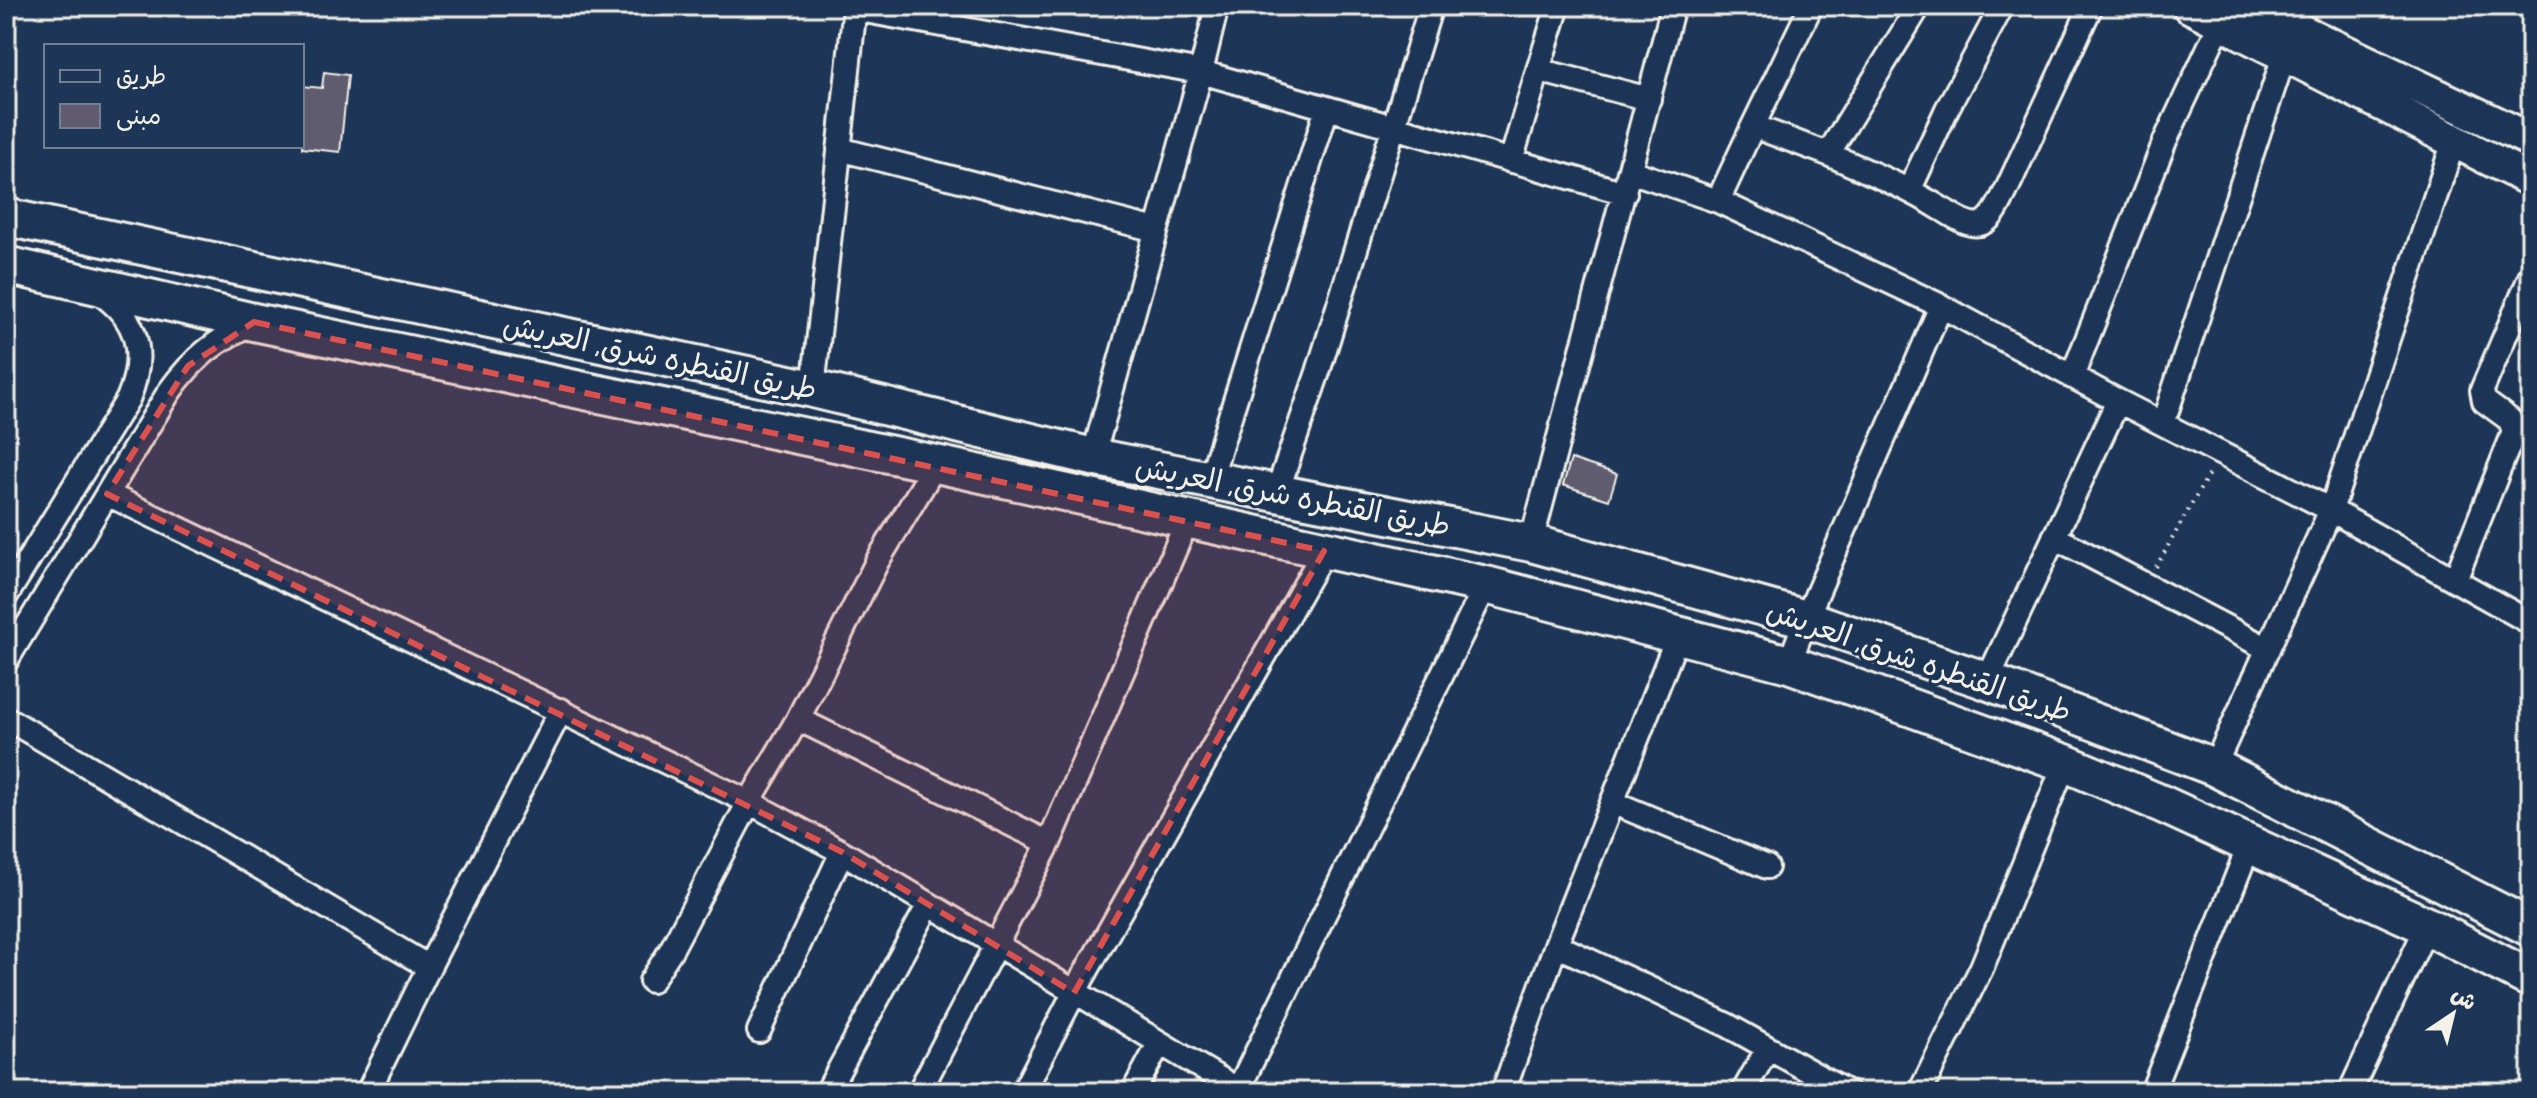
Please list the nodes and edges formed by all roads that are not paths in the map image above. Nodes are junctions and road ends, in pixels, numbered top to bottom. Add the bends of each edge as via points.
1 (1217, 6) edge
2 (1431, 6) edge
3 (1558, 6) edge
4 (1673, 6) edge
5 (1811, 6) edge
6 (1919, 6) edge
7 (2002, 6) edge
8 (2091, 6) edge
9 (2189, 6) edge
10 (2256, 6) edge
11 (2277, 6) edge
12 (854, 7) edge
13 (2221, 22) junction
14 (2292, 41) junction
15 (1538, 70) junction
16 (1201, 72) junction
17 (1649, 99) junction
18 (1327, 108) junction
19 (1753, 126) junction
20 (1393, 127) junction
21 (2531, 140) edge
22 (2454, 141) junction
23 (839, 149) junction
24 (1828, 154) junction
25 (1511, 161) junction
26 (2531, 180) edge
27 (1627, 182) junction
28 (1910, 189) junction
29 (1718, 201) junction
30 (6, 217) edge
31 (1156, 230) junction
32 (6, 265) edge
33 (2531, 275) edge
34 (84, 282) junction
35 (1941, 306) junction
36 (254, 322) junction
37 (2072, 377) junction
38 (813, 389) junction
39 (2118, 401) junction
40 (2163, 423) junction
41 (1093, 457) junction
42 (936, 464) junction
43 (1210, 480) junction
44 (1277, 492) junction
45 (107, 494) junction
46 (2331, 510) junction
47 (1188, 519) junction
48 (2054, 537) junction
49 (1531, 543) junction
50 (1324, 551) junction
51 (2455, 580) junction
52 (1486, 585) junction
53 (6, 596) edge
54 (1806, 619) junction
55 (2531, 623) edge
56 (1678, 635) junction
57 (2268, 649) junction
58 (6, 661) edge
59 (1789, 664) junction
60 (1987, 681) junction
61 (561, 710) junction
62 (6, 718) edge
63 (798, 719) junction
64 (2065, 763) junction
65 (2214, 767) junction
66 (749, 802) junction
67 (1612, 802) junction
68 (1049, 843) junction
69 (2250, 843) junction
70 (842, 852) junction
71 (1767, 867) dead end
72 (928, 906) junction
73 (2427, 926) junction
74 (2531, 928) edge
75 (996, 945) junction
76 (1556, 945) junction
77 (429, 967) junction
78 (2531, 979) edge
79 (651, 981) dead end
80 (1074, 993) junction
81 (759, 1031) dead end
82 (1159, 1044) junction
83 (1768, 1048) junction
84 (1511, 1089) edge
85 (1239, 1091) edge
86 (368, 1092) edge
87 (827, 1092) edge
88 (919, 1092) edge
89 (1023, 1092) edge
90 (1133, 1092) edge
91 (1743, 1092) edge
92 (1847, 1092) edge
93 (1920, 1092) edge
94 (2152, 1092) edge
95 (2350, 1092) edge

1 - 16 street
2 - 20 street
3 - 15 street
4 - 17 street
5 - 19 street
6 - 24 street
7 - 28 street
8 - 28 street via 1990,219 1975,225 1965,222
9 - 13 main road
10 - 14 main road
11 - 14 main road
12 - 16 street
12 - 23 street
13 - 14 main road
13 - 37 street via 2165,141
14 - 21 main road
14 - 22 main road
14 - 40 street
15 - 17 street
15 - 25 street
16 - 18 street
16 - 31 street
17 - 27 street
18 - 20 street
18 - 43 street
19 - 24 street
19 - 29 street
20 - 25 street
20 - 44 street
22 - 26 main road
22 - 46 street
23 - 31 street
23 - 38 street
24 - 28 street
25 - 27 street
27 - 29 street
27 - 49 street
29 - 35 street
30 - 38 highway, طريق القنطره شرق, العريش
31 - 41 street
32 - 34 highway, طريق القنطره شرق, العريش
33 - 51 street via 2481,395 2510,420 2514,432
34 - 36 highway, طريق القنطره شرق, العريش
34 - 53 street via 109,298 124,316 140,350 137,377
35 - 37 street
35 - 54 street
36 - 42 highway, طريق القنطره شرق, العريش
36 - 45 street via 188,366
37 - 39 street
38 - 41 highway, طريق القنطره شرق, العريش
39 - 40 street
39 - 48 street
40 - 46 street
41 - 43 highway, طريق القنطره شرق, العريش
42 - 47 highway, طريق القنطره شرق, العريش
42 - 63 street via 878,560
43 - 44 highway, طريق القنطره شرق, العريش
44 - 49 highway, طريق القنطره شرق, العريش
45 - 58 street
45 - 61 street
46 - 51 street
46 - 57 street
47 - 50 highway, طريق القنطره شرق, العريش
47 - 68 street
48 - 57 street
48 - 60 street
49 - 54 highway, طريق القنطره شرق, العريش
50 - 52 highway, طريق القنطره شرق, العريش
50 - 80 street
51 - 55 street
52 - 56 highway, طريق القنطره شرق, العريش
52 - 85 street
54 - 59 street
54 - 60 highway, طريق القنطره شرق, العريش
56 - 59 highway, طريق القنطره شرق, العريش
56 - 67 street
57 - 65 street
59 - 64 highway, طريق القنطره شرق, العريش
60 - 65 highway, طريق القنطره شرق, العريش
61 - 66 street
61 - 77 street
62 - 77 street
63 - 66 street
63 - 68 street
64 - 69 highway, طريق القنطره شرق, العريش
64 - 93 street via 1982,967
65 - 74 highway, طريق القنطره شرق, العريش
66 - 70 street
66 - 79 street
67 - 71 street
67 - 76 street
68 - 75 street
69 - 73 highway, طريق القنطره شرق, العريش
69 - 94 street
70 - 72 street
70 - 81 street
72 - 75 street
72 - 87 street
73 - 78 highway, طريق القنطره شرق, العريش
73 - 95 street
75 - 80 street
75 - 88 street
76 - 83 street
76 - 84 street
77 - 86 street
80 - 82 street
80 - 89 street
82 - 85 street
82 - 90 street
83 - 91 street
83 - 92 street

